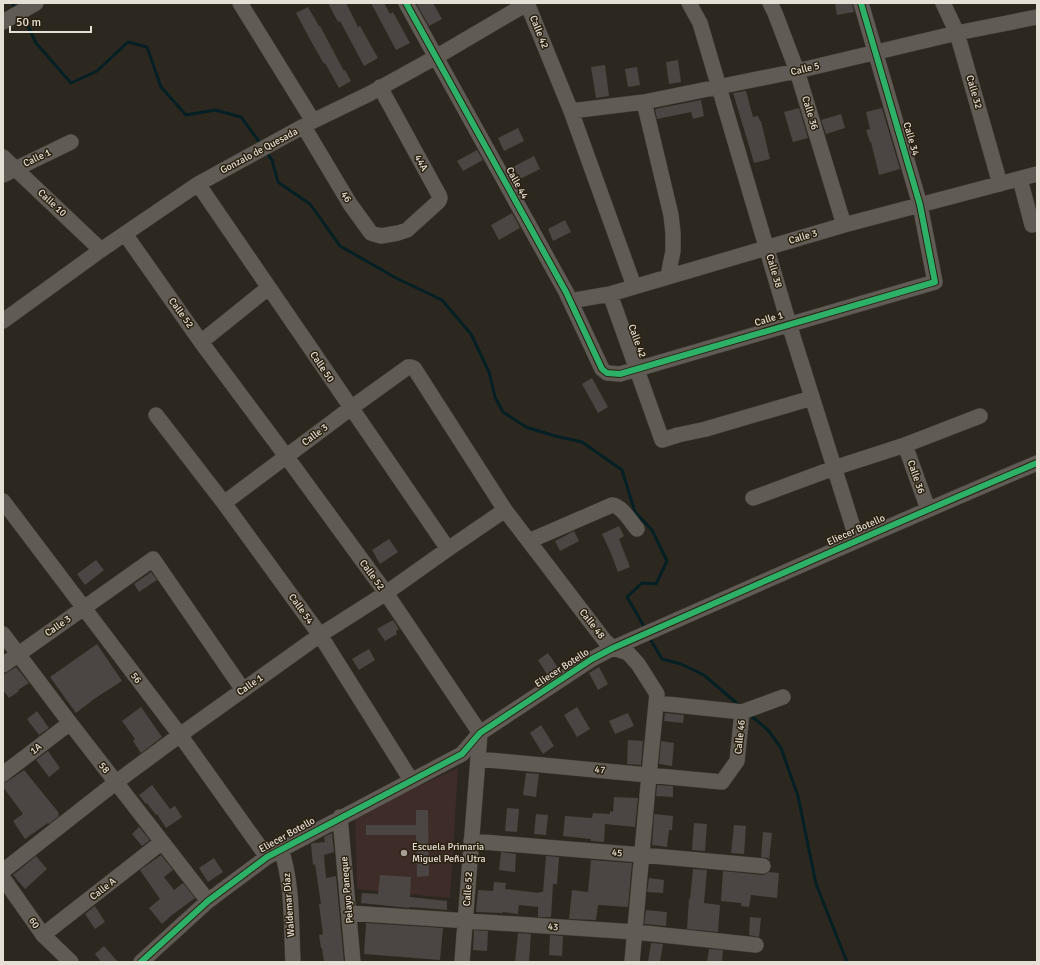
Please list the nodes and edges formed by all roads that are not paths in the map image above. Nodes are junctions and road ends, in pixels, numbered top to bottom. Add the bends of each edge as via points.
1 (36, 3) edge
2 (240, 3) edge
3 (406, 3) edge
4 (528, 3) edge
5 (689, 3) edge
6 (770, 3) edge
7 (861, 3) edge
8 (943, 3) edge
9 (1037, 18) edge
10 (3, 22) edge
11 (957, 33) junction
12 (876, 52) junction
13 (436, 57) junction
14 (797, 71) junction
15 (380, 87) junction
16 (719, 87) junction
17 (644, 102) junction
18 (571, 111) junction
19 (308, 124) junction
20 (71, 142) dead end
21 (3, 157) edge
22 (9, 172) edge
23 (1037, 174) edge
24 (1020, 179) junction
25 (198, 184) junction
26 (1000, 184) junction
27 (920, 205) junction
28 (1037, 224) edge
29 (844, 225) junction
30 (407, 230) joint
31 (125, 234) junction
32 (767, 247) junction
33 (101, 250) junction
34 (668, 276) junction
35 (935, 282) joint
36 (634, 286) junction
37 (268, 288) junction
38 (610, 294) junction
39 (570, 301) junction
40 (3, 321) edge
41 (789, 324) junction
42 (201, 342) junction
43 (408, 367) joint
44 (637, 369) junction
45 (608, 373) joint
46 (812, 398) junction
47 (351, 408) junction
48 (156, 415) dead end
49 (980, 416) dead end
50 (905, 445) junction
51 (286, 456) junction
52 (1037, 463) edge
53 (834, 468) junction
54 (753, 498) dead end
55 (3, 501) edge
56 (224, 503) junction
57 (928, 509) junction
58 (505, 510) junction
59 (638, 529) dead end
60 (857, 540) junction
61 (529, 541) junction
62 (448, 549) junction
63 (386, 593) junction
64 (84, 608) junction
65 (3, 634) edge
66 (320, 635) junction
67 (613, 648) junction
68 (18, 654) junction
69 (3, 665) edge
70 (243, 690) junction
71 (783, 697) dead end
72 (657, 703) junction
73 (742, 712) junction
74 (70, 723) junction
75 (480, 733) junction
76 (180, 735) junction
77 (478, 759) junction
78 (3, 774) edge
79 (649, 775) junction
80 (411, 780) junction
81 (722, 782) joint
82 (115, 783) junction
83 (340, 817) junction
84 (162, 842) junction
85 (472, 842) junction
86 (281, 848) junction
87 (642, 855) junction
88 (267, 857) junction
89 (763, 866) dead end
90 (3, 871) edge
91 (3, 878) edge
92 (208, 901) junction
93 (349, 913) junction
94 (465, 920) junction
95 (635, 932) junction
96 (43, 936) junction
97 (756, 945) dead end
98 (71, 962) edge
99 (141, 962) edge
100 (293, 962) edge
101 (353, 962) edge
102 (462, 962) edge
103 (632, 962) edge

1 - 10 street
2 - 19 street, 46
3 - 13 street, Calle 44
4 - 13 street, Gonzalo de Quesada
4 - 18 street, Calle 42
5 - 16 street, Calle 38 via 700,23
6 - 14 street, Calle 36
7 - 12 street, Calle 34
8 - 11 street, Calle 32
9 - 11 street, Calle 5
11 - 12 street, Calle 5
11 - 26 street, Calle 32
12 - 14 street, Calle 5
12 - 27 street, Calle 34
13 - 15 street, Gonzalo de Quesada
13 - 39 street, Calle 44
14 - 16 street, Calle 5
14 - 29 street, Calle 36
15 - 19 street, Gonzalo de Quesada
15 - 30 street, 44A via 440,198
16 - 17 street, Calle 5
16 - 32 street, Calle 38
17 - 18 street, Calle 5
17 - 34 street via 673,233 673,251
18 - 36 street, Calle 42
19 - 25 street, Gonzalo de Quesada
19 - 30 street, 46 via 350,204 371,233 381,236
20 - 22 street, Calle 1
21 - 22 street, Calle 10
22 - 33 street, Calle 10
23 - 24 street, Calle 3
24 - 26 street, Calle 3
24 - 28 street via 1032,225
25 - 31 street, Gonzalo de Quesada
25 - 37 street, Calle 50
26 - 27 street, Calle 3
27 - 29 street, Calle 3
27 - 35 street, Calle 34
29 - 32 street, Calle 3
31 - 33 street, Gonzalo de Quesada
31 - 42 street, Calle 52
32 - 34 street, Calle 3
32 - 41 street, Calle 38
33 - 40 street, Gonzalo de Quesada
34 - 36 street, Calle 3
35 - 41 street, Calle 1
36 - 38 street, Calle 3
37 - 42 street
37 - 47 street, Calle 50
38 - 39 street, Calle 3
38 - 44 street, Calle 42
39 - 45 street, Calle 44 via 602,369
41 - 44 street, Calle 1
41 - 46 street, Calle 38
42 - 51 street, Calle 52
43 - 47 street, Calle 3
43 - 58 street, Calle 48 via 414,368
44 - 45 street, Calle 1 via 620,374
44 - 46 street, Calle 42 via 662,440
46 - 53 street, Calle 38
47 - 51 street, Calle 3
47 - 62 street, Calle 50
48 - 56 street, Calle 54
49 - 50 street
50 - 53 street
50 - 57 street, Calle 36
51 - 56 street, Calle 3
51 - 63 street, Calle 52
52 - 57 street, Eliecer Botello
53 - 54 street
53 - 60 street, Calle 38
55 - 64 street, 56
56 - 66 street, Calle 54
57 - 60 street, Eliecer Botello
58 - 61 street, Calle 48
58 - 62 street, Calle 1
59 - 61 street via 621,510 612,505
60 - 67 street, Eliecer Botello
61 - 67 street, Calle 48
62 - 63 street, Calle 1
63 - 66 street, Calle 1
63 - 75 street, Calle 52
64 - 68 street, Calle 3
64 - 70 street, Calle 3 via 153,559
64 - 76 street, 56
65 - 68 street, 58
66 - 70 street, Calle 1
66 - 80 street, Calle 54
67 - 72 street, Calle 48 via 628,653 638,664 657,694
67 - 75 street, Eliecer Botello via 592,659
68 - 69 street, Calle 3
68 - 74 street, 58
70 - 76 street, Calle 1
71 - 73 street
72 - 73 street
72 - 79 street, Calle 48
73 - 81 street, Calle 46 via 737,761
74 - 78 street, 1A
74 - 82 street, 58
75 - 77 street, Calle 52
75 - 80 street, Eliecer Botello via 462,754
76 - 82 street, Calle 1
76 - 88 street, 56
77 - 79 street, 47
77 - 85 street, Calle 52
79 - 81 street, 47
79 - 87 street, Calle 48
80 - 83 street, Eliecer Botello
82 - 84 street, 58
82 - 90 street, Calle 1
83 - 86 street, Eliecer Botello
83 - 93 street, Pelayo Paneque
84 - 92 street, 58
84 - 96 street, Calle A
85 - 87 street, 45
85 - 94 street, Calle 52
86 - 88 street, Eliecer Botello
86 - 100 street, Waldemar Díaz via 288,878
87 - 89 street, 45
87 - 95 street, Calle 48
88 - 92 street, Eliecer Botello
91 - 96 street, 60
92 - 99 street, Eliecer Botello
93 - 94 street, 43
93 - 101 street, Pelayo Paneque
94 - 95 street, 43
94 - 102 street, Calle 52
95 - 97 street, 43
95 - 103 street, Calle 48
96 - 98 street, 60

